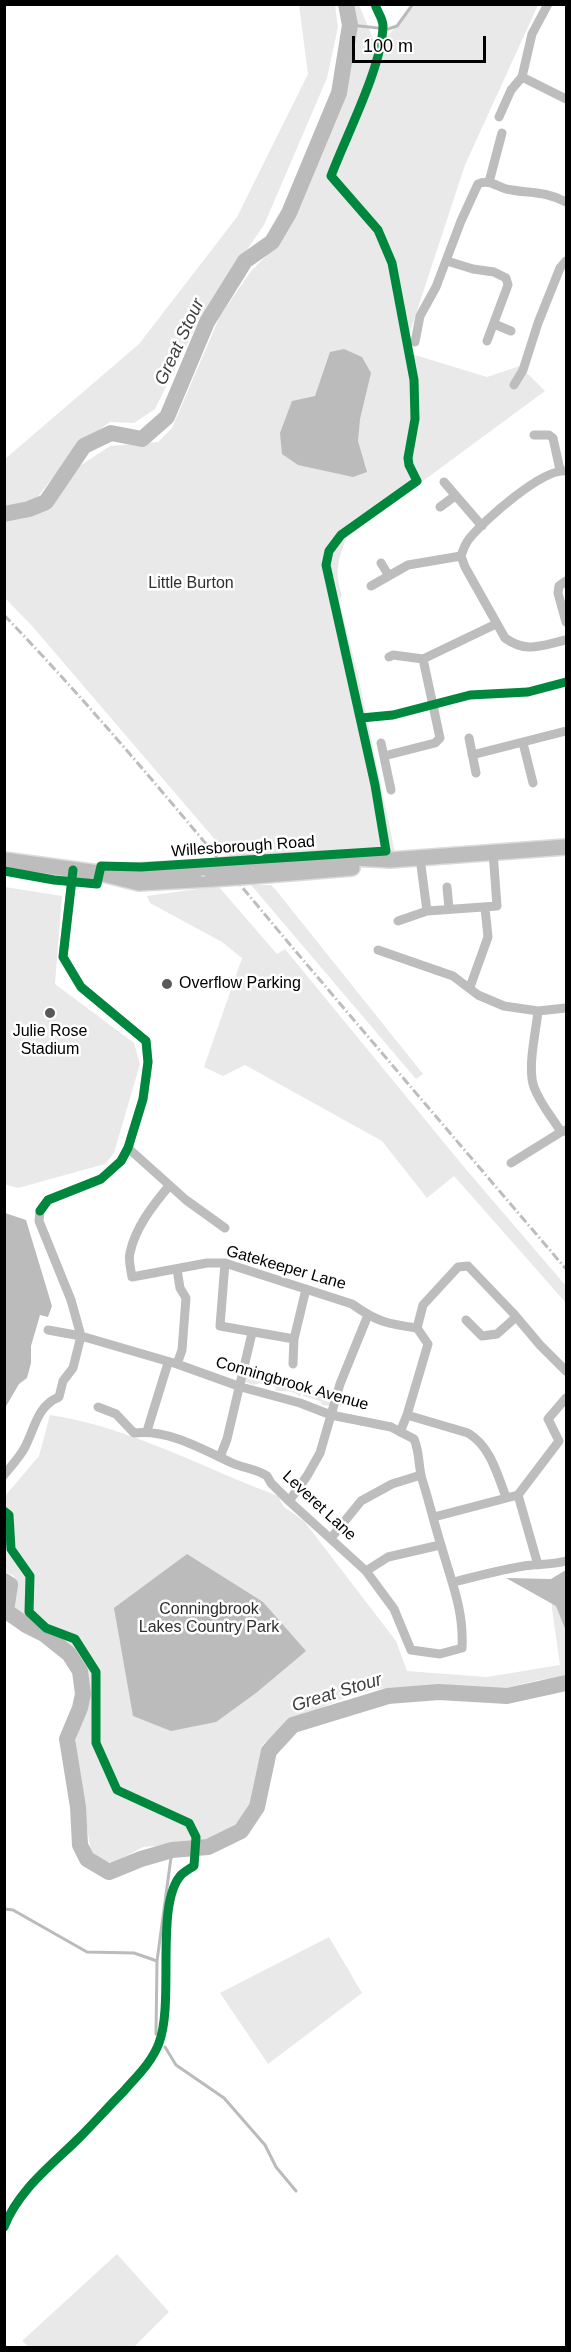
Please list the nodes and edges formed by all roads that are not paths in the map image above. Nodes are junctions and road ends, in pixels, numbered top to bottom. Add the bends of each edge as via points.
1 (548, 4) edge
2 (522, 77) junction
3 (567, 99) edge
4 (499, 117) dead end
5 (502, 133) dead end
6 (489, 182) junction
7 (567, 202) edge
8 (447, 261) junction
9 (567, 261) edge
10 (494, 324) junction
11 (511, 331) dead end
12 (487, 341) dead end
13 (415, 342) dead end
14 (514, 385) dead end
15 (534, 435) dead end
16 (563, 470) edge
17 (444, 482) dead end
18 (455, 495) junction
19 (440, 507) dead end
20 (482, 526) junction
21 (461, 556) junction
22 (381, 563) dead end
23 (389, 576) junction
24 (567, 581) edge
25 (371, 586) dead end
26 (567, 622) edge
27 (496, 624) junction
28 (567, 640) edge
29 (389, 657) dead end
30 (423, 659) junction
31 (567, 731) edge
32 (469, 738) dead end
33 (381, 743) dead end
34 (524, 743) junction
35 (472, 755) junction
36 (384, 756) junction
37 (476, 774) dead end
38 (533, 783) dead end
39 (392, 790) dead end
40 (567, 848) edge
41 (494, 852) junction
42 (420, 858) junction
43 (4, 860) edge
44 (250, 869) junction
45 (73, 870) junction
46 (99, 873) junction
47 (447, 887) dead end
48 (485, 908) junction
49 (449, 909) junction
50 (427, 911) junction
51 (398, 921) dead end
52 (378, 950) dead end
53 (470, 987) junction
54 (567, 1008) edge
55 (538, 1011) junction
56 (564, 1131) edge
57 (128, 1148) junction
58 (511, 1163) dead end
59 (169, 1186) junction
60 (225, 1228) dead end
61 (225, 1263) junction
62 (177, 1269) junction
63 (306, 1289) junction
64 (368, 1316) junction
65 (516, 1318) junction
66 (466, 1320) dead end
67 (417, 1328) junction
68 (48, 1330) dead end
69 (252, 1333) junction
70 (81, 1336) junction
71 (294, 1339) junction
72 (172, 1363) junction
73 (293, 1364) dead end
74 (567, 1371) edge
75 (241, 1387) junction
76 (567, 1398) edge
77 (98, 1407) dead end
78 (331, 1415) junction
79 (407, 1415) junction
80 (147, 1431) junction
81 (400, 1432) junction
82 (220, 1457) junction
83 (4, 1475) edge
84 (421, 1475) junction
85 (518, 1494) junction
86 (506, 1497) junction
87 (289, 1501) junction
88 (434, 1517) junction
89 (331, 1538) junction
90 (441, 1545) junction
91 (567, 1560) edge
92 (538, 1565) junction
93 (366, 1571) junction
94 (454, 1582) junction
95 (462, 1648) joint

1 - 2 street via 533,33
2 - 3 street
2 - 4 street via 511,90
5 - 6 street
6 - 7 street via 506,189 552,195
6 - 8 street via 478,184 471,197
8 - 10 street via 507,278
8 - 13 street via 420,316
9 - 14 street via 560,268
10 - 11 street
10 - 12 street
15 - 16 street via 553,438
16 - 20 street via 524,489
17 - 18 street
18 - 19 street
18 - 20 street
20 - 21 street via 469,539
21 - 23 street via 417,562
21 - 27 street
22 - 23 street
23 - 25 street
24 - 26 street via 559,586 558,593
27 - 28 street via 505,638 521,648
27 - 30 street
29 - 30 street via 393,654
30 - 36 street via 441,733 439,741
31 - 34 street
32 - 35 street
33 - 36 street
34 - 35 street
34 - 38 street
35 - 37 street
36 - 39 street
40 - 41 main road, Willesborough Road
41 - 42 main road, Willesborough Road
41 - 48 street via 497,906
42 - 44 main road, Willesborough Road via 353,858
42 - 50 street
43 - 45 main road, Willesborough Road
44 - 46 main road, Willesborough Road, bridge
44 - 46 main road, Willesborough Road, bridge via 212,879 139,882
45 - 46 main road, Willesborough Road
45 - 57 street via 63,957 81,987 146,1041 148,1062 143,1099
47 - 49 street
48 - 49 street
48 - 53 street via 488,937
49 - 50 street
50 - 51 street
52 - 53 street via 453,976
53 - 55 street via 492,1002
54 - 55 street
55 - 56 street via 533,1085 544,1110
56 - 58 street
57 - 59 street, Gatekeeper Lane
57 - 70 street via 122,1161 101,1179 48,1200 40,1211 39,1221
59 - 60 street, Gatekeeper Lane
59 - 62 street, Gatekeeper Lane via 141,1224 129,1255 132,1277
61 - 62 street, Gatekeeper Lane
61 - 63 street, Gatekeeper Lane
61 - 69 street via 220,1326
62 - 72 street via 186,1298 182,1350
63 - 64 street, Gatekeeper Lane via 352,1304
63 - 71 street
64 - 67 street, Gatekeeper Lane via 383,1323
64 - 78 street
65 - 66 street via 497,1334 482,1336
65 - 67 street via 468,1266 458,1267 423,1305
65 - 74 street
67 - 79 street via 428,1344
68 - 70 street, Conningbrook Avenue
69 - 71 street
69 - 75 street
70 - 72 street, Conningbrook Avenue
70 - 83 street via 73,1368 63,1381 59,1397 47,1402 24,1449
71 - 73 street
72 - 75 street, Conningbrook Avenue
72 - 80 street
75 - 78 street, Conningbrook Avenue
75 - 82 street
76 - 85 street via 548,1419 560,1441
77 - 80 street, Leveret Lane via 116,1414 134,1433
78 - 81 street, Conningbrook Avenue
78 - 87 street via 320,1453
79 - 81 street
79 - 86 street via 476,1437 489,1453
80 - 82 street, Leveret Lane via 199,1446
81 - 84 street, Conningbrook Avenue via 414,1439
82 - 87 street, Leveret Lane via 267,1476
84 - 88 street, Conningbrook Avenue
84 - 89 street via 392,1484 361,1502
85 - 86 street
85 - 92 street via 525,1538
86 - 88 street
87 - 89 street, Leveret Lane
88 - 90 street, Conningbrook Avenue
89 - 93 street, Leveret Lane
90 - 93 street via 388,1557
90 - 94 street, Conningbrook Avenue
91 - 92 street
92 - 94 street
93 - 95 street, Leveret Lane via 394,1609 411,1650 440,1654
94 - 95 street, Conningbrook Avenue via 463,1627

